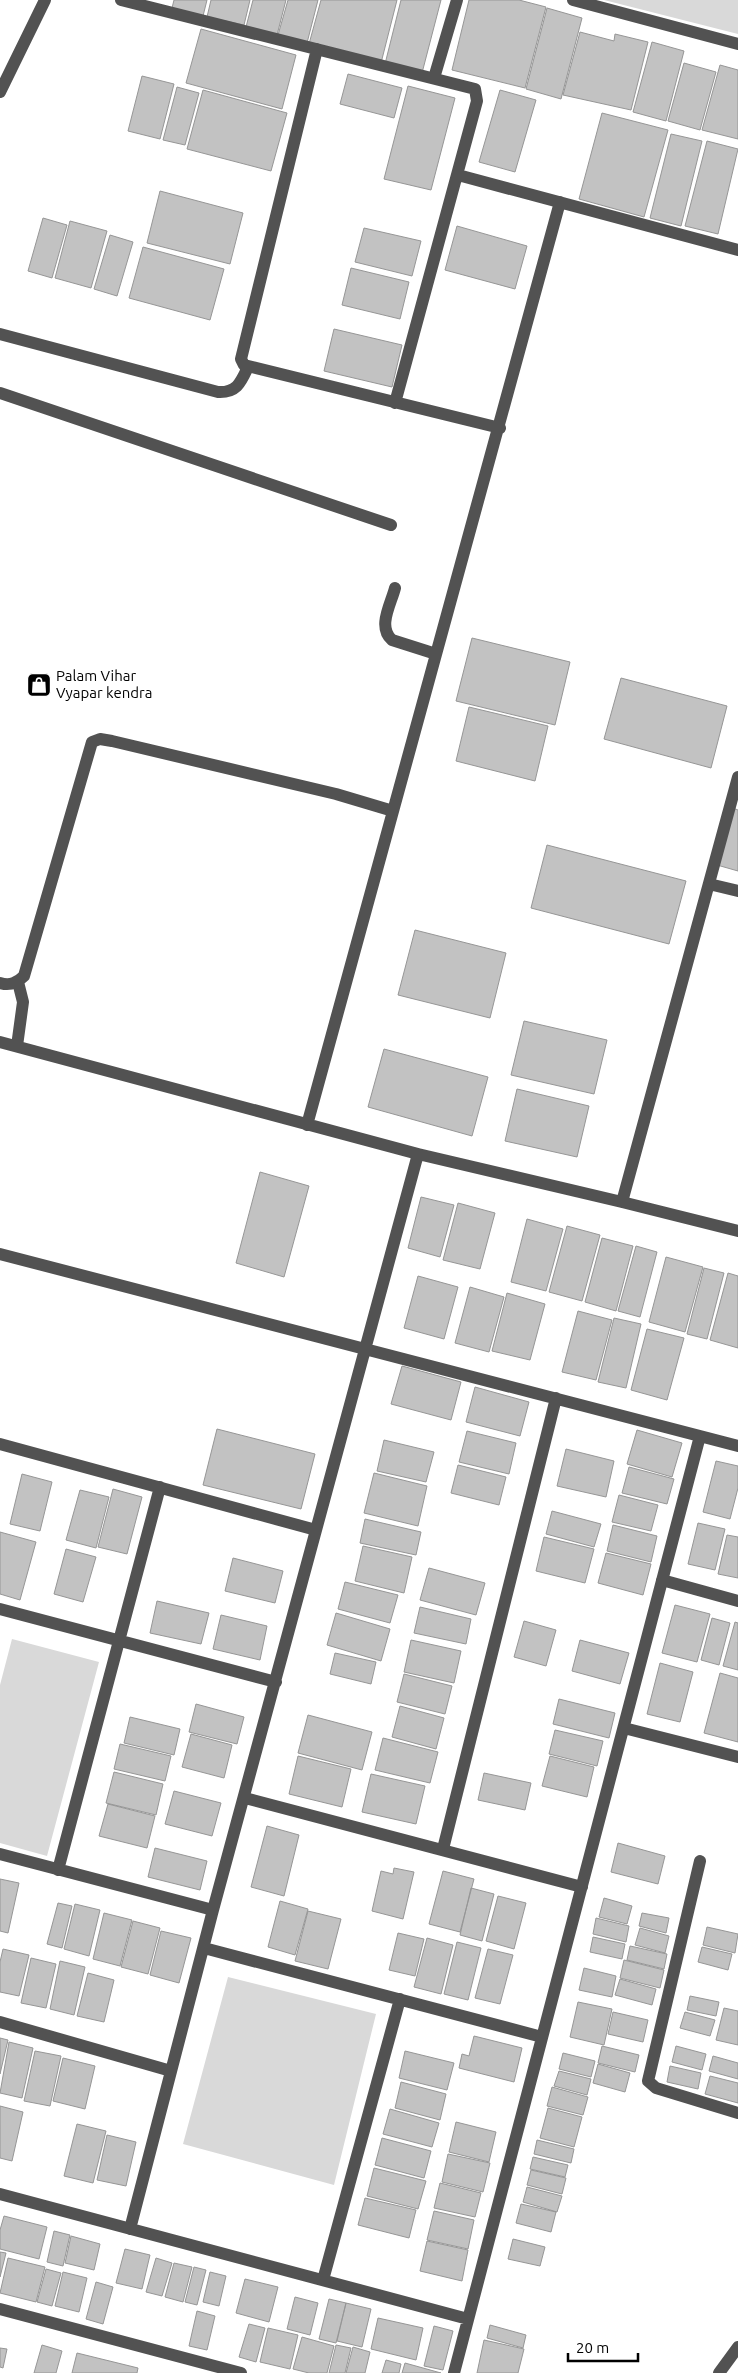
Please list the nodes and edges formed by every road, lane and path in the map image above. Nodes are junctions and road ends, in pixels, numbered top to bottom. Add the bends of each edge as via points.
1 (45, 0) edge
2 (122, 0) edge
3 (457, 0) edge
4 (573, 0) edge
5 (738, 44) edge
6 (317, 49) junction
7 (434, 78) junction
8 (0, 92) edge
9 (458, 175) junction
10 (560, 202) junction
11 (738, 250) edge
12 (0, 334) edge
13 (248, 367) junction
14 (0, 394) edge
15 (395, 403) junction
16 (500, 428) junction
17 (391, 525) dead end
18 (396, 588) dead end
19 (436, 654) junction
20 (738, 777) edge
21 (393, 811) junction
22 (710, 884) junction
23 (738, 892) edge
24 (18, 982) junction
25 (0, 983) edge
26 (0, 1042) edge
27 (17, 1046) junction
28 (307, 1125) junction
29 (418, 1154) junction
30 (622, 1202) junction
31 (738, 1231) edge
32 (0, 1254) edge
33 (365, 1349) junction
34 (556, 1398) junction
35 (700, 1436) junction
36 (0, 1444) edge
37 (738, 1446) edge
38 (160, 1488) junction
39 (316, 1530) junction
40 (662, 1580) junction
41 (738, 1602) edge
42 (0, 1609) edge
43 (118, 1642) junction
44 (276, 1682) junction
45 (624, 1728) junction
46 (738, 1757) edge
47 (245, 1798) junction
48 (444, 1849) junction
49 (0, 1854) edge
50 (700, 1861) dead end
51 (58, 1870) junction
52 (582, 1887) junction
53 (213, 1910) junction
54 (204, 1948) junction
55 (400, 1999) junction
56 (0, 2022) edge
57 (542, 2037) junction
58 (171, 2071) junction
59 (738, 2113) edge
60 (0, 2194) edge
61 (130, 2229) junction
62 (323, 2280) junction
63 (0, 2309) edge
64 (468, 2319) junction
65 (738, 2347) edge
66 (241, 2373) edge
67 (454, 2373) edge
68 (719, 2373) edge

1 - 8 street
2 - 6 street
3 - 7 street
4 - 5 street
6 - 7 street
6 - 13 street via 241,359
7 - 9 street via 475,89 478,94
9 - 10 street
9 - 15 street
10 - 11 street
10 - 16 street
12 - 13 street via 218,392 240,385
13 - 15 street
14 - 17 street
15 - 16 street
16 - 19 street
18 - 19 street via 384,625 387,636
19 - 21 street
20 - 22 street
21 - 24 street via 336,794 100,738 92,742 24,976
21 - 28 street
22 - 23 street
22 - 30 street
24 - 25 street
24 - 27 street via 23,1002
26 - 27 street
27 - 28 street
28 - 29 street
29 - 30 street
29 - 33 street
30 - 31 street
32 - 33 street
33 - 34 street
33 - 39 street
34 - 35 street
34 - 48 street
35 - 37 street
35 - 40 street
36 - 38 street
38 - 39 street
38 - 43 street
39 - 44 street
40 - 41 street
40 - 45 street
42 - 43 street
43 - 44 street
43 - 51 street
44 - 47 street
45 - 46 street
45 - 52 street
47 - 48 street
47 - 53 street
48 - 52 street
49 - 51 street
50 - 59 street via 648,2081 656,2088
51 - 53 street
52 - 57 street
53 - 54 street
54 - 55 street
54 - 58 street
55 - 57 street
55 - 62 street
56 - 58 street
57 - 64 street
58 - 61 street
60 - 61 street
61 - 62 street
62 - 64 street
63 - 66 street
64 - 67 street
65 - 68 street

